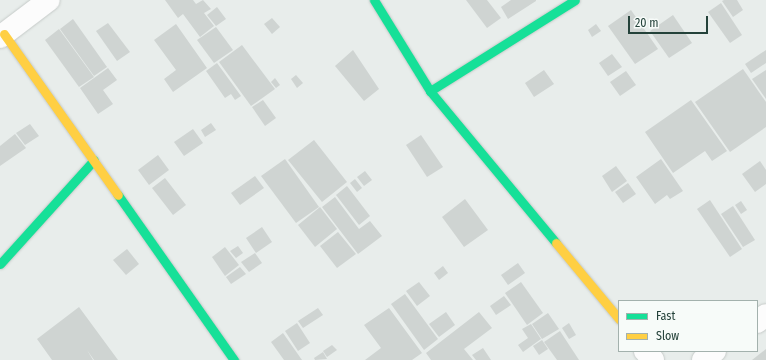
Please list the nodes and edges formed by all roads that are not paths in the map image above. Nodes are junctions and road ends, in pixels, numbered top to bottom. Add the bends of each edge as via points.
1 (48, 0) edge
2 (374, 0) edge
3 (575, 0) edge
4 (2, 35) edge
5 (430, 91) junction
6 (94, 160) junction
7 (0, 264) edge
8 (766, 315) edge
9 (618, 318) edge
10 (758, 321) edge
11 (646, 352) edge
12 (714, 352) edge
13 (234, 360) edge
14 (653, 360) edge
15 (703, 360) edge

1 - 4 street
2 - 5 street
3 - 5 street
4 - 6 street
5 - 9 street
6 - 7 street
6 - 13 street
8 - 10 street
11 - 14 street
12 - 15 street

